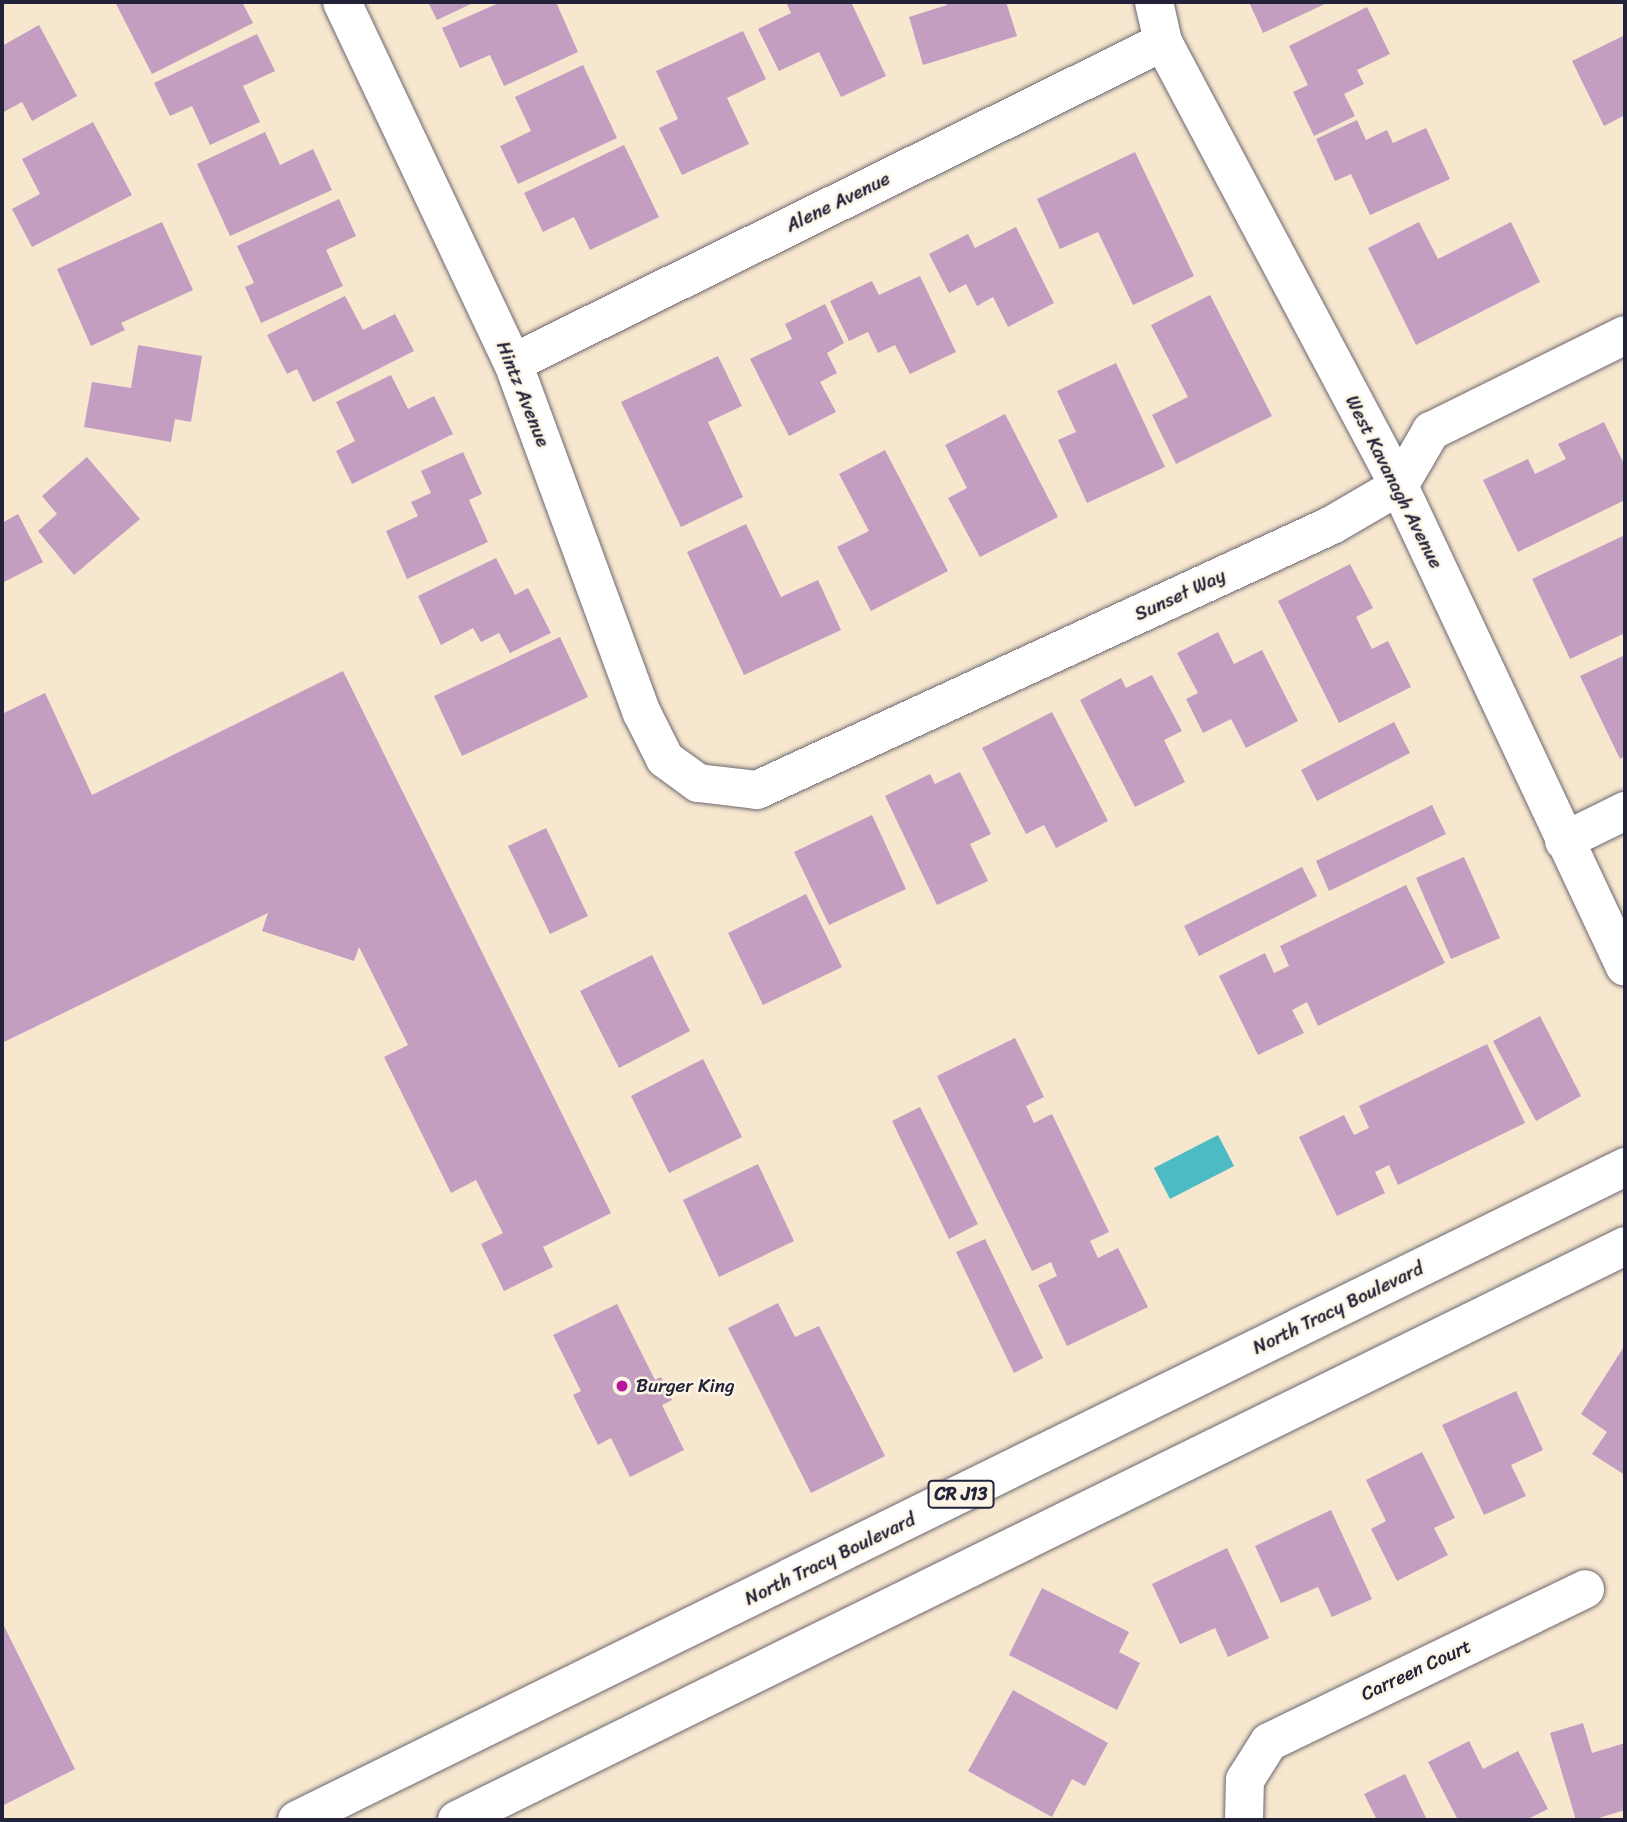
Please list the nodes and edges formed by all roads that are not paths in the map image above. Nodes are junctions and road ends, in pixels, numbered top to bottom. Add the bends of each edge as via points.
1 (342, 2) edge
2 (1154, 2) edge
3 (1163, 42) junction
4 (1625, 335) edge
5 (513, 363) junction
6 (1399, 486) junction
7 (698, 783) joint
8 (1625, 811) edge
9 (1564, 842) junction
10 (1625, 967) edge
11 (1625, 1167) edge
12 (1625, 1245) edge
13 (1585, 1589) dead end
14 (297, 1820) edge
15 (457, 1820) edge
16 (1244, 1820) edge

1 - 5 street, Hintz Avenue
2 - 3 street, West Kavanagh Avenue
3 - 5 street, Alene Avenue
3 - 6 street, West Kavanagh Avenue
4 - 6 street, Sunset Way via 1431,431
5 - 7 street, Hintz Avenue via 642,713 665,759
6 - 7 street, Sunset Way via 1332,525 757,790
6 - 9 street, West Kavanagh Avenue
8 - 9 street
9 - 10 street, West Kavanagh Avenue
11 - 14 street, North Tracy Boulevard / CR J13
12 - 15 street
13 - 16 street, Carreen Court via 1269,1742 1245,1780

